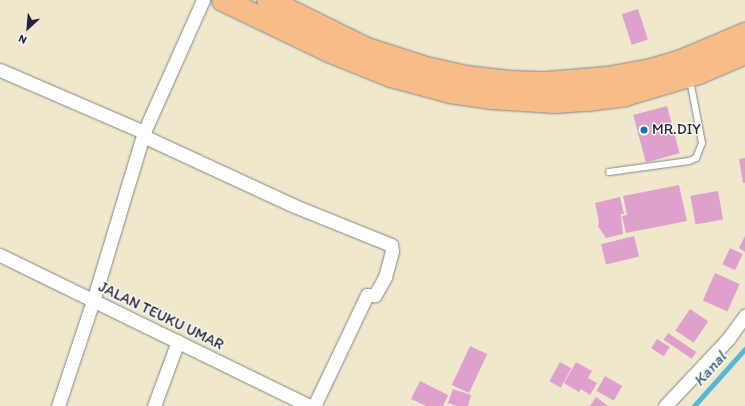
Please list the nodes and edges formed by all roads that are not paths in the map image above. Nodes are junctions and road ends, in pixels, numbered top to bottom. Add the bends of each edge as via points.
1 (203, 0) edge
2 (223, 0) edge
3 (268, 0) edge
4 (745, 34) edge
5 (745, 53) edge
6 (0, 70) edge
7 (690, 76) junction
8 (144, 134) junction
9 (609, 172) dead end
10 (0, 255) edge
11 (93, 301) junction
12 (745, 316) edge
13 (178, 341) junction
14 (58, 406) edge
15 (154, 406) edge
16 (309, 406) edge
17 (314, 406) edge
18 (665, 406) edge

1 - 8 street
2 - 7 highway via 363,66 450,92 526,101 587,100 625,95
3 - 4 highway via 368,50 426,68 510,82 547,83 607,78 647,71 687,59
5 - 7 highway
6 - 8 street
7 - 9 lane via 702,143 696,158
8 - 11 street
8 - 17 street via 292,205 391,245 392,251 385,277 375,295 367,295
10 - 11 street, JALAN TEUKU UMAR
11 - 13 street, JALAN TEUKU UMAR
11 - 14 street
12 - 18 street via 728,339
13 - 15 street
13 - 16 street, JALAN TEUKU UMAR

